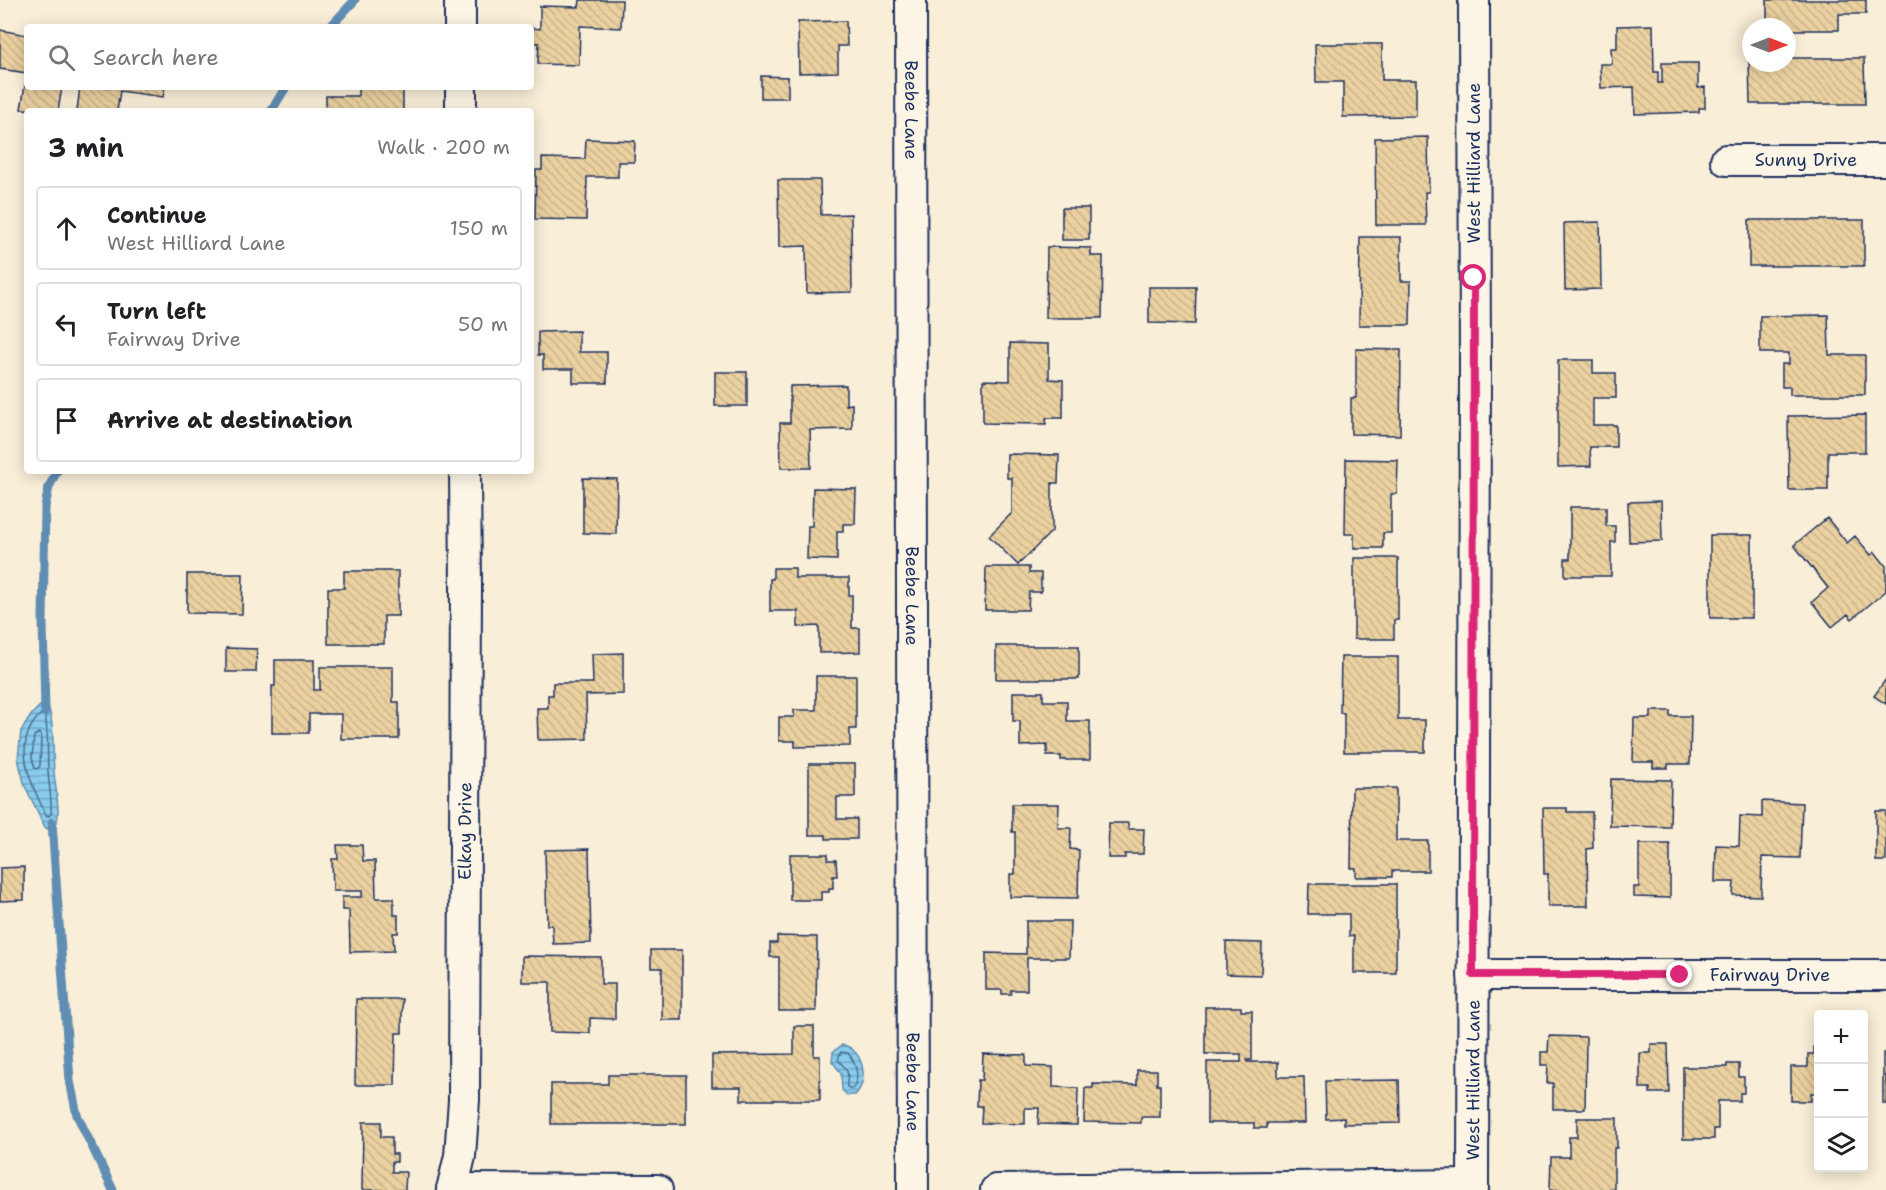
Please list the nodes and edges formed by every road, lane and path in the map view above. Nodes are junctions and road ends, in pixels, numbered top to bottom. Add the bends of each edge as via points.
1 (460, 0) edge
2 (910, 0) edge
3 (1474, 0) edge
4 (460, 24) edge
5 (461, 90) edge
6 (461, 108) edge
7 (1725, 160) dead end
8 (1886, 160) edge
9 (465, 474) edge
10 (1473, 975) junction
11 (1886, 975) edge
12 (1473, 1188) edge
13 (452, 1190) edge
14 (657, 1190) edge
15 (913, 1190) edge
16 (996, 1190) edge

1 - 4 street
2 - 15 street, Beebe Lane
3 - 10 street, West Hilliard Lane
5 - 6 street
7 - 8 street, Sunny Drive
9 - 13 street, Elkay Drive via 464,1100 460,1156
10 - 11 street, Fairway Drive
10 - 12 street, West Hilliard Lane
12 - 16 street
13 - 14 street

